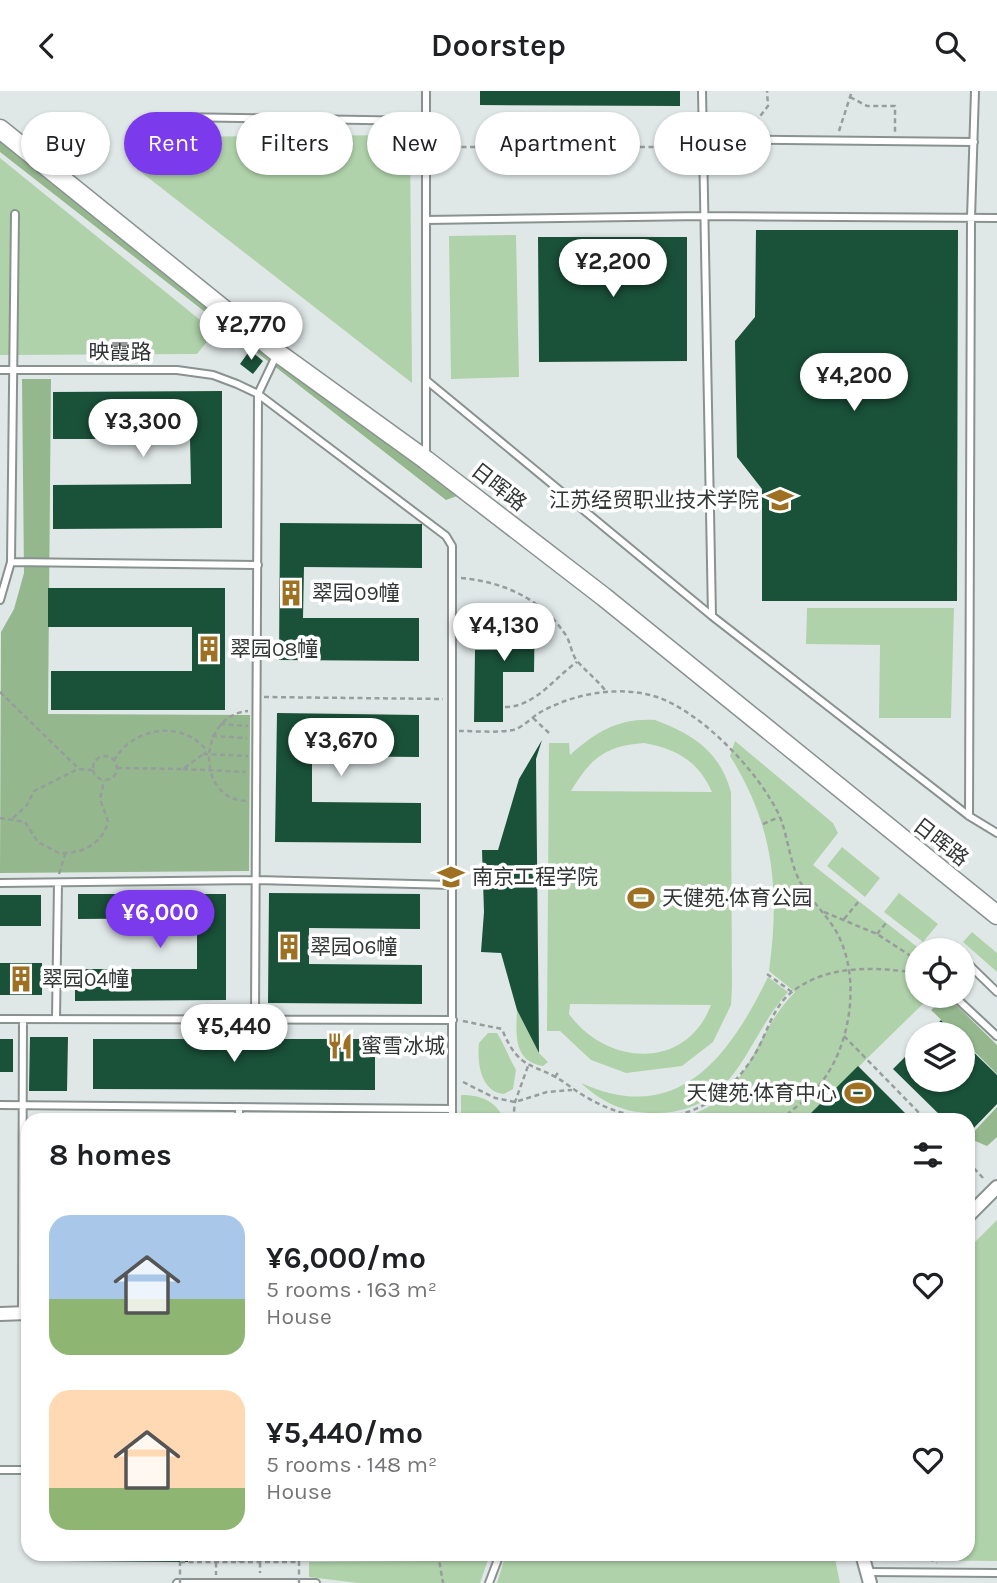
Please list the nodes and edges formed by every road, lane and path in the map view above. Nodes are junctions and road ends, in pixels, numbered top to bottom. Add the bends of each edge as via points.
1 (426, 91) edge
2 (702, 91) edge
3 (768, 91) edge
4 (852, 91) edge
5 (975, 91) edge
6 (850, 97) junction
7 (426, 112) edge
8 (702, 112) edge
9 (763, 112) edge
10 (222, 118) edge
11 (367, 120) edge
12 (0, 129) edge
13 (771, 140) edge
14 (835, 141) junction
15 (895, 141) junction
16 (974, 142) junction
17 (654, 144) edge
18 (461, 146) edge
19 (426, 175) edge
20 (702, 175) edge
21 (15, 214) dead end
22 (703, 216) junction
23 (971, 218) junction
24 (997, 218) edge
25 (426, 220) junction
26 (278, 353) junction
27 (0, 370) edge
28 (11, 370) junction
29 (426, 380) junction
30 (258, 394) junction
31 (426, 460) junction
32 (11, 562) junction
33 (258, 565) junction
34 (454, 577) junction
35 (0, 600) edge
36 (712, 616) junction
37 (577, 661) junction
38 (606, 691) junction
39 (0, 692) edge
40 (257, 697) junction
41 (454, 699) junction
42 (505, 707) dead end
43 (257, 710) junction
44 (533, 718) junction
45 (220, 724) junction
46 (257, 726) junction
47 (453, 731) junction
48 (549, 733) dead end
49 (212, 736) junction
50 (257, 739) junction
51 (207, 754) junction
52 (257, 756) junction
53 (114, 761) junction
54 (117, 768) junction
55 (79, 769) junction
56 (183, 769) junction
57 (92, 771) junction
58 (257, 772) junction
59 (104, 781) junction
60 (257, 802) junction
61 (969, 816) junction
62 (780, 817) junction
63 (0, 818) edge
64 (13, 818) junction
65 (763, 824) dead end
66 (997, 833) edge
67 (65, 854) junction
68 (256, 880) junction
69 (0, 883) edge
70 (58, 883) junction
71 (453, 885) junction
72 (859, 901) dead end
73 (821, 911) junction
74 (997, 915) edge
75 (844, 919) junction
76 (886, 923) dead end
77 (877, 934) junction
78 (905, 952) edge
79 (849, 970) junction
80 (905, 971) edge
81 (975, 971) edge
82 (767, 974) dead end
83 (792, 992) junction
84 (997, 992) edge
85 (967, 1008) edge
86 (0, 1019) edge
87 (23, 1019) junction
88 (56, 1019) junction
89 (255, 1019) junction
90 (453, 1020) junction
91 (844, 1036) junction
92 (997, 1036) edge
93 (528, 1066) junction
94 (559, 1071) dead end
95 (555, 1077) junction
96 (453, 1080) junction
97 (574, 1090) junction
98 (515, 1103) junction
99 (0, 1105) edge
100 (22, 1105) junction
101 (239, 1107) junction
102 (452, 1109) junction
103 (22, 1113) edge
104 (239, 1113) edge
105 (452, 1113) edge
106 (514, 1113) edge
107 (615, 1113) edge
108 (680, 1113) edge
109 (786, 1113) edge
110 (919, 1113) edge
111 (975, 1168) edge
112 (996, 1188) edge
113 (975, 1209) edge
114 (21, 1313) edge
115 (0, 1314) edge
116 (0, 1470) edge
117 (21, 1470) edge
118 (216, 1561) edge
119 (260, 1561) edge
120 (440, 1561) edge
121 (497, 1561) edge
122 (864, 1561) edge
123 (934, 1561) edge
124 (239, 1562) joint
125 (937, 1563) dead end
126 (997, 1573) edge
127 (869, 1578) edge
128 (216, 1580) dead end
129 (260, 1581) edge
130 (178, 1583) edge
131 (299, 1583) edge
132 (316, 1583) edge
133 (443, 1583) edge
134 (489, 1583) edge

1 - 7 lane
2 - 8 lane
3 - 9 path
4 - 6 path
5 - 16 lane
6 - 14 path
6 - 15 path via 867,106 895,106
10 - 11 lane
12 - 26 street, 日晖路
13 - 14 lane
14 - 15 lane
15 - 16 lane
16 - 23 lane
17 - 18 path
19 - 25 lane
20 - 22 lane
21 - 28 lane
22 - 23 lane
22 - 25 lane
22 - 36 lane
23 - 24 lane
23 - 61 lane
25 - 29 lane
26 - 30 lane
26 - 31 street, 日晖路
27 - 28 lane, 映霞路
28 - 30 lane, 映霞路 via 177,370 212,375
28 - 32 lane
29 - 31 lane
29 - 36 lane
30 - 33 lane
30 - 34 lane, 映霞路 via 446,536 452,546
31 - 74 street, 日晖路 via 604,597
32 - 33 lane
32 - 35 lane
33 - 40 lane
34 - 37 path via 512,589 531,600 567,637
34 - 41 lane, 映霞路
36 - 61 lane
37 - 38 path
37 - 42 path via 529,702
38 - 44 path via 570,700
38 - 62 path via 636,691 681,708 737,756
39 - 55 path
40 - 41 path
40 - 43 lane
41 - 47 lane, 映霞路
43 - 45 path via 228,716
43 - 46 lane
44 - 47 path via 515,730
44 - 48 path
45 - 46 path
45 - 49 path
46 - 50 lane
47 - 71 lane, 映霞路
49 - 50 path
49 - 51 path
50 - 52 lane
51 - 52 path
51 - 53 path via 192,737 156,730 125,744
51 - 56 path
51 - 60 path via 221,791 238,801
52 - 58 lane
53 - 54 path
53 - 57 path via 99,757
54 - 56 path
54 - 59 path via 114,776
55 - 57 path
55 - 64 path via 34,791
56 - 58 path
57 - 59 path
58 - 60 lane
59 - 67 path via 100,799 107,827 97,843
60 - 68 lane
61 - 66 lane
62 - 65 path
62 - 73 path via 802,887
63 - 64 path
64 - 67 path via 25,822 45,847
67 - 70 path
68 - 70 lane
68 - 71 lane
68 - 89 lane
69 - 70 lane
70 - 88 lane
71 - 90 lane, 映霞路
72 - 75 path
73 - 75 path
73 - 79 path via 840,937
75 - 77 path
76 - 77 path
77 - 78 path
79 - 80 path
79 - 83 path via 810,980
79 - 91 path
81 - 84 lane
82 - 83 path
83 - 108 path via 774,1013 745,1067 703,1107
85 - 92 lane
86 - 87 lane
87 - 88 lane
87 - 100 lane
88 - 89 lane
89 - 90 lane
90 - 93 path via 502,1028 515,1056
90 - 96 lane, 映霞路
91 - 109 path via 826,1076
91 - 110 path
93 - 95 path
93 - 98 path
94 - 95 path
95 - 97 path
96 - 98 path
96 - 102 lane, 映霞路
97 - 98 path via 547,1092
97 - 107 path
98 - 106 path
99 - 100 lane
100 - 101 lane
100 - 103 lane
101 - 102 lane
101 - 104 lane
102 - 105 lane, 映霞路
111 - 112 path
112 - 113 street
114 - 115 street
116 - 117 lane
118 - 128 path
119 - 129 path
120 - 133 path
121 - 134 lane
122 - 127 street
123 - 125 path
124 - 130 path, bridge via 180,1562
124 - 131 path, bridge via 299,1561
126 - 127 lane
129 - 130 lane
129 - 132 lane

